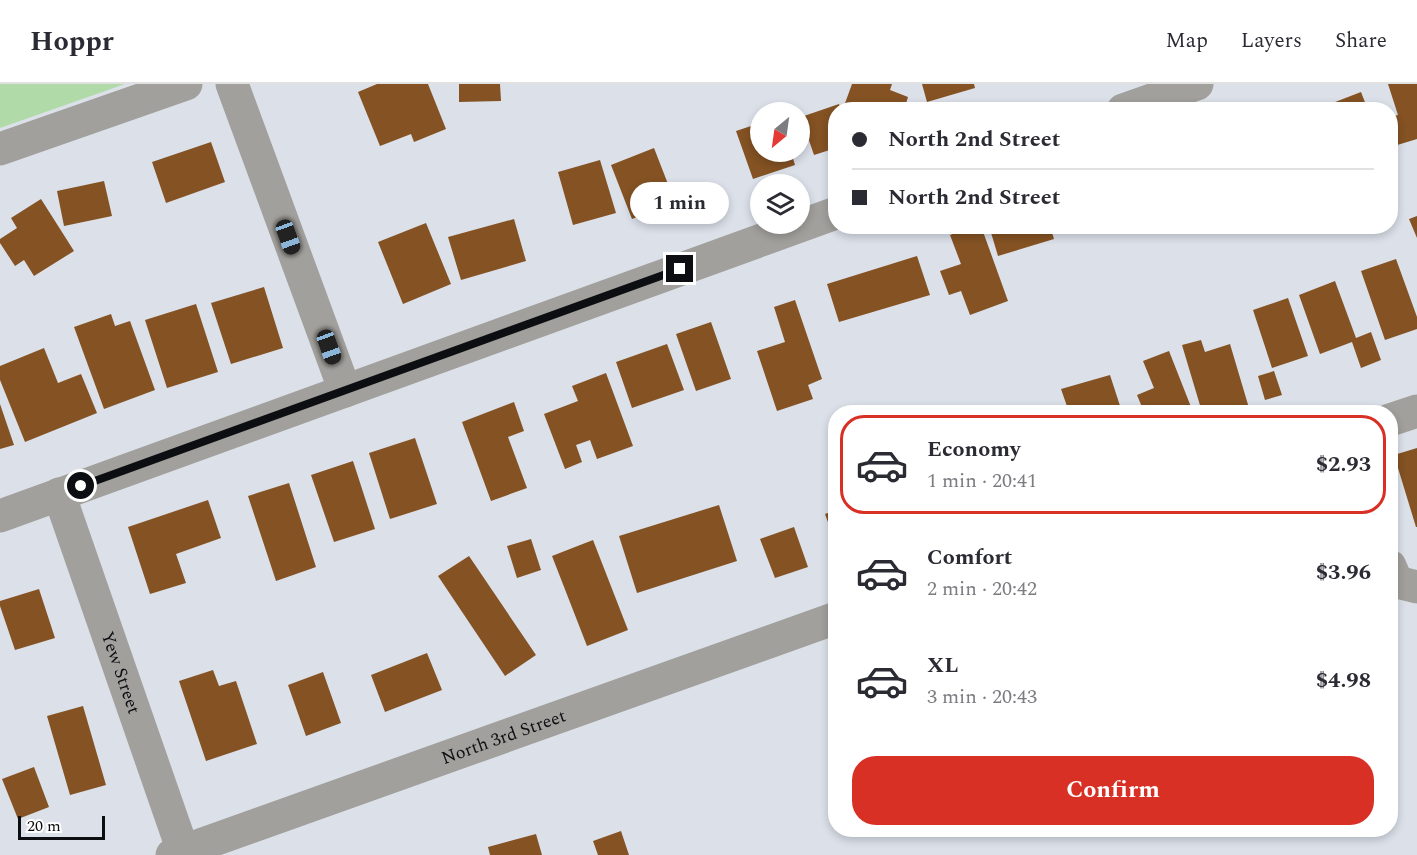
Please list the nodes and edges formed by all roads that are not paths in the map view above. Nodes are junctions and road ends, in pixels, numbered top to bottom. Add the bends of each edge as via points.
1 (186, 84) edge
2 (232, 84) edge
3 (1197, 84) edge
4 (1146, 102) edge
5 (0, 149) edge
6 (828, 216) edge
7 (345, 391) junction
8 (1417, 411) edge
9 (1398, 417) edge
10 (59, 494) junction
11 (0, 516) edge
12 (828, 621) edge
13 (178, 853) edge

1 - 5 street
2 - 7 street
3 - 4 street
6 - 7 street
7 - 10 street
8 - 9 street
10 - 11 street
10 - 13 street, Yew Street
12 - 13 street, North 3rd Street

